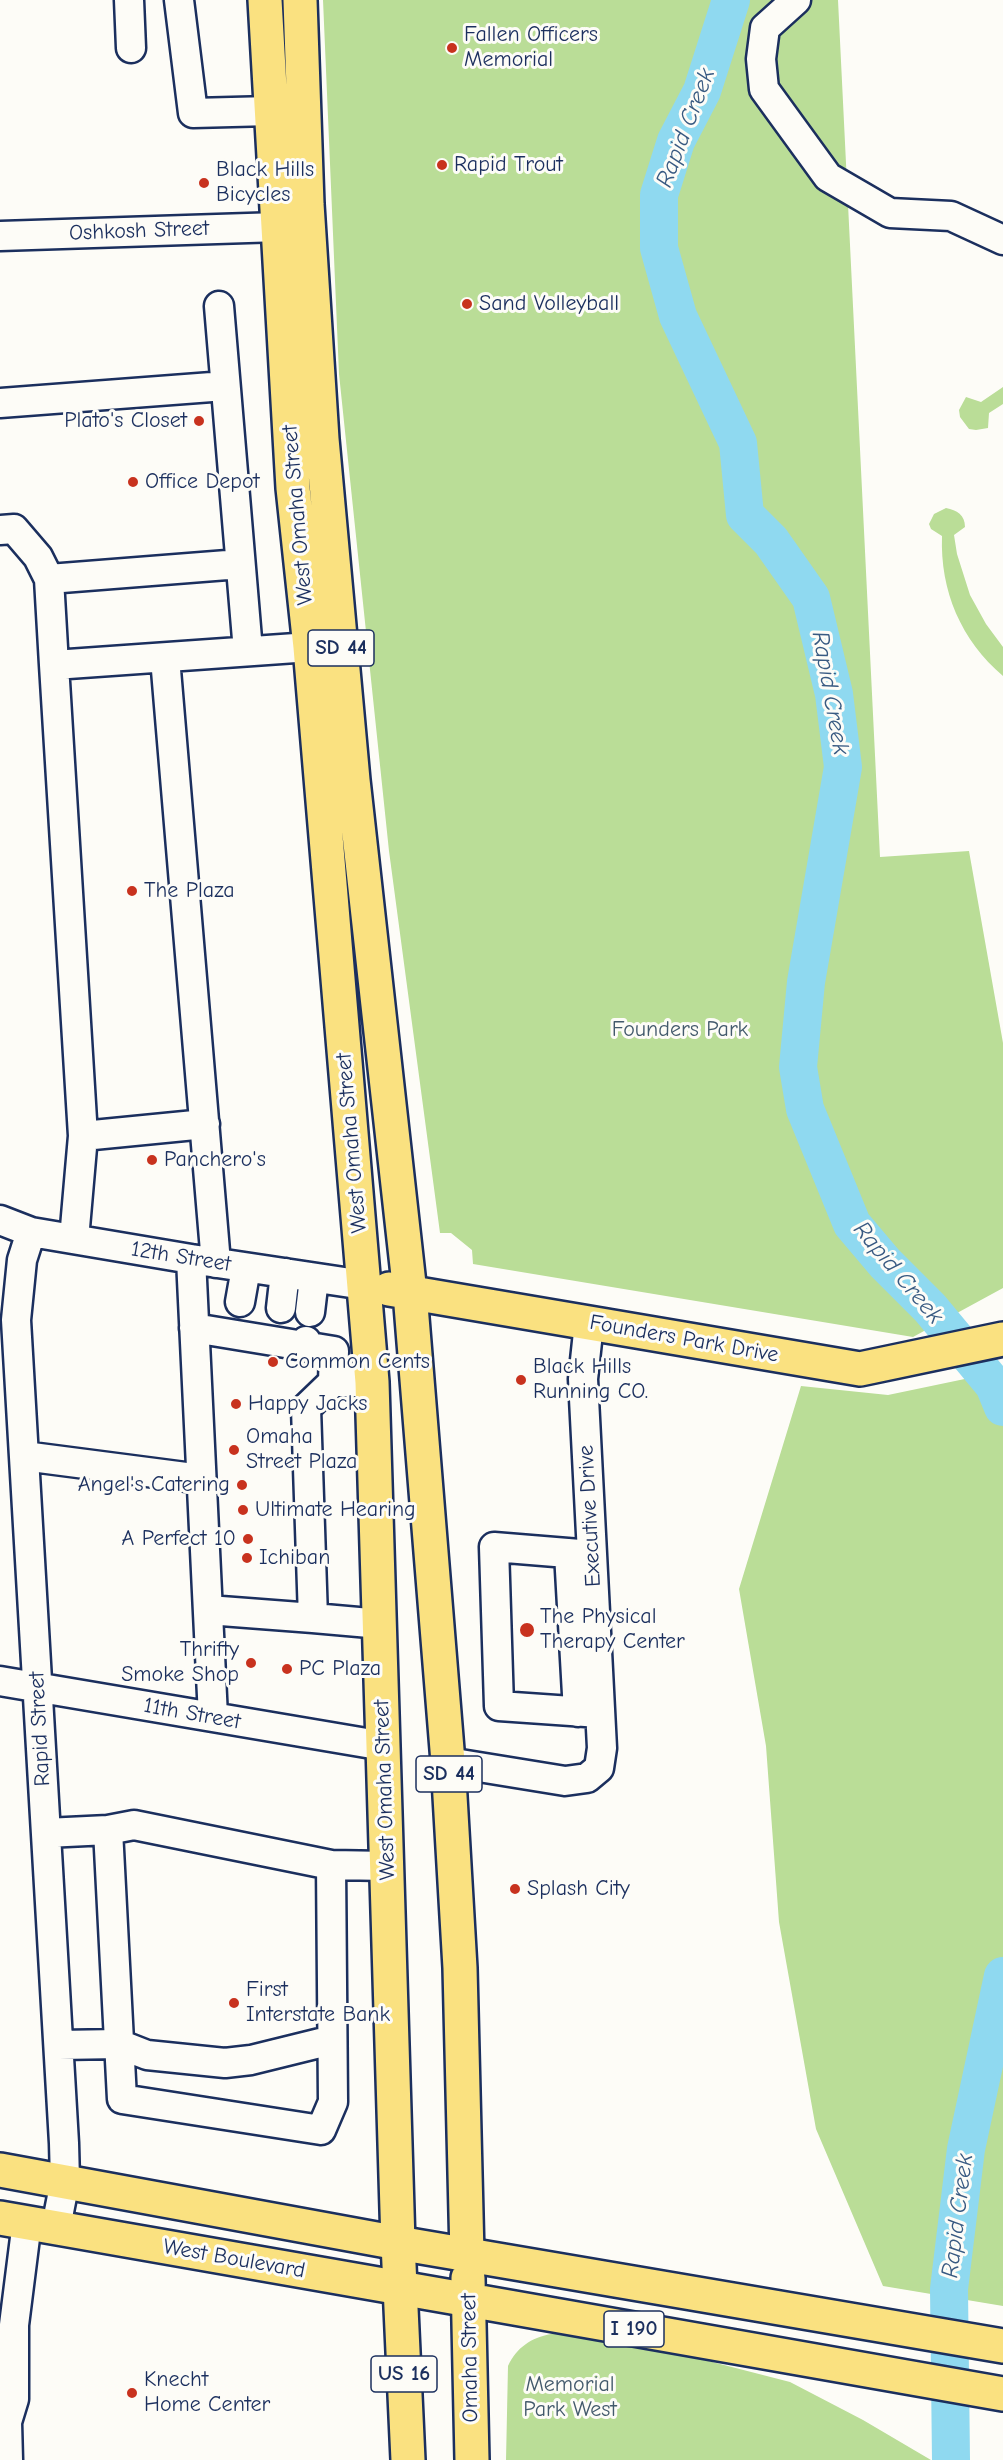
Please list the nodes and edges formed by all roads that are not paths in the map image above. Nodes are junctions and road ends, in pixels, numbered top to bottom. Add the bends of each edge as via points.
1 (129, 0) edge
2 (179, 0) edge
3 (265, 0) edge
4 (300, 0) edge
5 (796, 0) edge
6 (131, 48) dead end
7 (271, 111) junction
8 (279, 227) junction
9 (0, 236) edge
10 (1003, 240) edge
11 (219, 306) dead end
12 (225, 386) junction
13 (0, 403) edge
14 (0, 530) edge
15 (240, 564) junction
16 (49, 579) junction
17 (310, 647) junction
18 (248, 651) junction
19 (165, 657) junction
20 (54, 665) junction
21 (205, 1124) junction
22 (83, 1136) junction
23 (0, 1220) edge
24 (31, 1232) junction
25 (74, 1239) junction
26 (204, 1261) junction
27 (246, 1268) junction
28 (285, 1273) junction
29 (314, 1278) junction
30 (364, 1285) junction
31 (410, 1293) junction
32 (240, 1302) dead end
33 (280, 1308) dead end
34 (310, 1312) dead end
35 (589, 1323) junction
36 (194, 1328) junction
37 (1003, 1340) edge
38 (333, 1382) junction
39 (372, 1382) junction
40 (24, 1456) junction
41 (201, 1479) junction
42 (581, 1554) junction
43 (208, 1610) junction
44 (313, 1618) junction
45 (381, 1624) junction
46 (0, 1681) edge
47 (38, 1687) junction
48 (589, 1713) junction
49 (213, 1717) junction
50 (384, 1746) junction
51 (448, 1762) junction
52 (108, 1830) junction
53 (46, 1833) junction
54 (331, 1865) junction
55 (387, 1866) junction
56 (332, 2040) junction
57 (119, 2044) junction
58 (59, 2045) junction
59 (0, 2170) edge
60 (65, 2181) junction
61 (28, 2222) edge
62 (398, 2243) junction
63 (467, 2255) junction
64 (400, 2288) junction
65 (469, 2300) junction
66 (1003, 2346) edge
67 (1003, 2394) edge
68 (8, 2460) edge
69 (408, 2460) edge
70 (472, 2460) edge

1 - 6 street
2 - 7 street via 193,113
3 - 7 main road, West Omaha Street / SD 44
4 - 31 main road, West Omaha Street / SD 44 via 307,204 322,439 353,780
5 - 10 street via 765,28 761,59 764,89 828,177 890,213 951,216
7 - 8 main road, West Omaha Street / SD 44
8 - 9 street, Oshkosh Street
8 - 17 main road, West Omaha Street / SD 44 via 293,489
11 - 12 street
12 - 13 street
12 - 15 street
14 - 16 street via 14,529 38,557
15 - 16 street
15 - 18 street
16 - 20 street
17 - 18 street
17 - 30 main road, West Omaha Street / SD 44
18 - 19 street
19 - 20 street
19 - 21 street
20 - 22 street
21 - 22 street
21 - 26 street
22 - 25 street
23 - 24 street, 12th Street
24 - 25 street, 12th Street
24 - 40 street, Rapid Street via 22,1260 16,1320
25 - 26 street, 12th Street
26 - 27 street, 12th Street
26 - 36 street
27 - 28 street, 12th Street
27 - 32 street
28 - 29 street, 12th Street
28 - 33 street
29 - 30 street, 12th Street
29 - 34 street
30 - 31 main road, Founders Park Drive
30 - 39 main road, West Omaha Street / SD 44
31 - 35 main road, Founders Park Drive
31 - 51 main road, West Omaha Street / SD 44
35 - 37 main road, Founders Park Drive via 860,1369
35 - 42 street, Executive Drive via 583,1378
36 - 38 street via 334,1351
36 - 41 street
38 - 39 street
38 - 44 street via 306,1408
39 - 45 main road, West Omaha Street / SD 44
40 - 41 street
40 - 47 street, Rapid Street
41 - 43 street
42 - 48 street, Executive Drive
42 - 48 street via 494,1547 499,1706
43 - 44 street
43 - 49 street
44 - 45 street
45 - 50 main road, West Omaha Street / SD 44
46 - 47 street, 11th Street
47 - 49 street, 11th Street
47 - 53 street, Rapid Street
48 - 51 street, Executive Drive via 602,1748 599,1768 586,1778 566,1781
49 - 50 street, 11th Street
50 - 55 main road, West Omaha Street / SD 44
51 - 63 main road, West Omaha Street / SD 44 via 460,1968
52 - 53 street
52 - 54 street via 134,1826
52 - 57 street
53 - 58 street, Rapid Street
54 - 55 street
54 - 56 street
55 - 62 main road, West Omaha Street / SD 44
56 - 57 street via 225,2064 147,2055
56 - 57 street via 333,2102 321,2130 122,2099
57 - 58 street
58 - 60 street, Rapid Street
59 - 60 main road, West Boulevard
60 - 61 street, Rapid Street
60 - 62 main road, West Boulevard
61 - 64 main road, West Boulevard
61 - 68 street, Rapid Street via 14,2325 14,2399 7,2422
62 - 63 main road, West Boulevard
62 - 64 main road, West Omaha Street / SD 44
63 - 65 main road, Omaha Street / SD 44
63 - 66 main road, I 190
64 - 65 main road, West Boulevard
64 - 69 main road, US 16
65 - 67 main road, I 190
65 - 70 main road, Omaha Street / US 16

